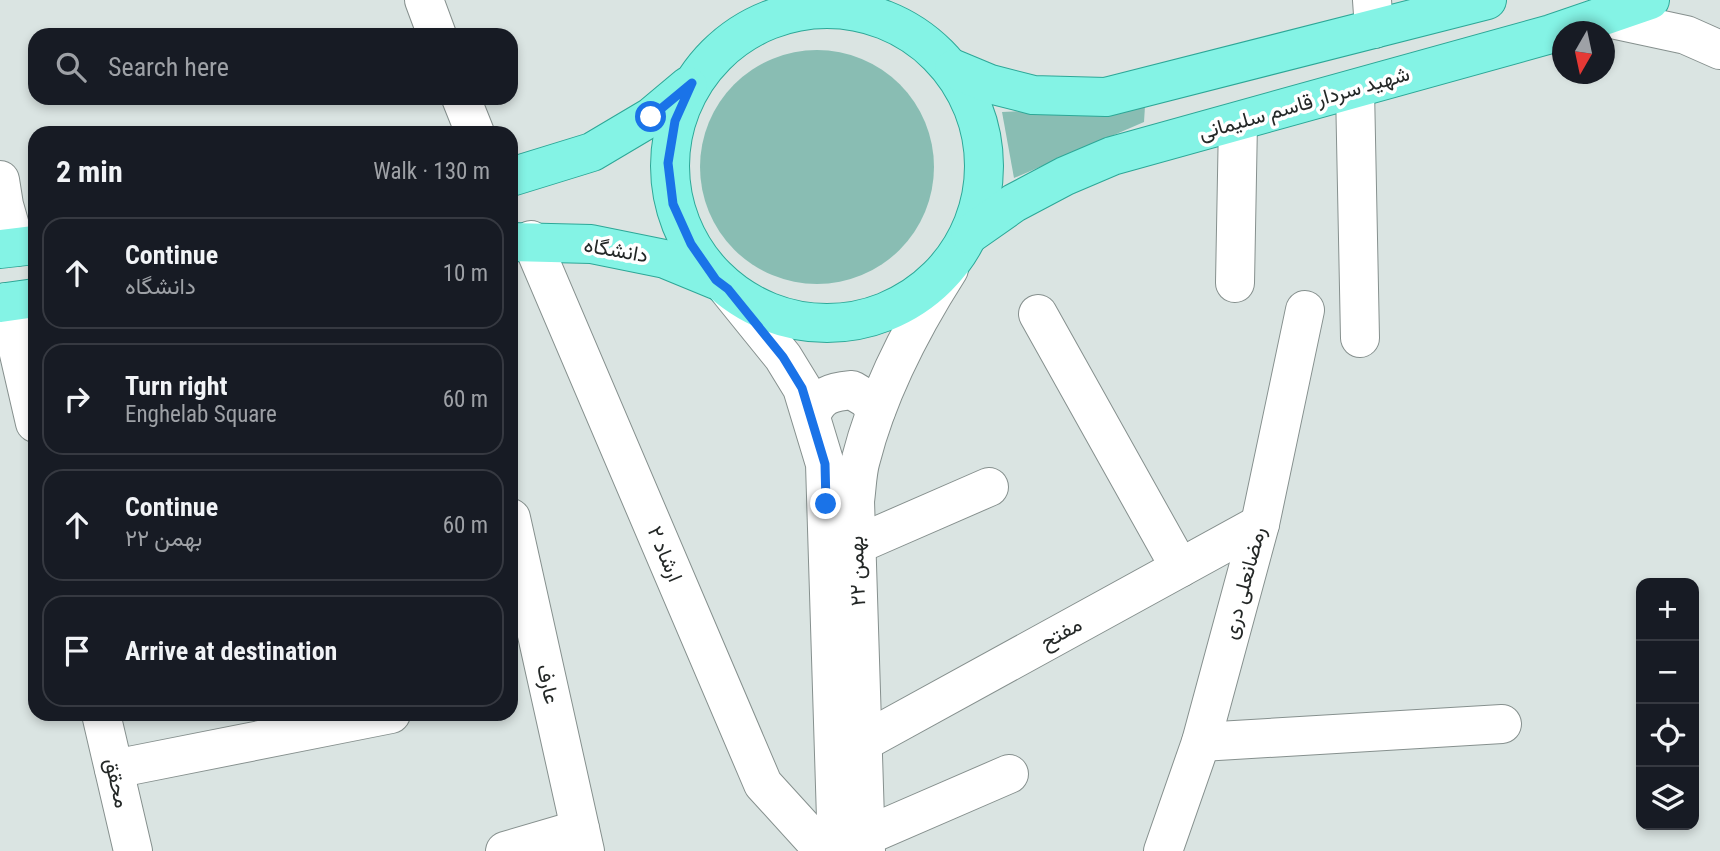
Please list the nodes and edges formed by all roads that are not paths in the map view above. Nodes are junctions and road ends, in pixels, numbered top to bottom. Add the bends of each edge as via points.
1 (424, 0) edge
2 (752, 0) edge
3 (883, 0) edge
4 (1487, 0) edge
5 (1650, 0) edge
6 (1373, 14) edge
7 (1602, 16) junction
8 (434, 28) edge
9 (920, 40) junction
10 (722, 50) junction
11 (1720, 50) edge
12 (954, 69) junction
13 (1179, 78) junction
14 (692, 83) junction
15 (1355, 89) junction
16 (464, 105) edge
17 (1238, 122) junction
18 (472, 126) edge
19 (1192, 135) junction
20 (518, 175) edge
21 (1, 197) edge
22 (970, 234) junction
23 (521, 241) edge
24 (17, 247) edge
25 (949, 269) junction
26 (1235, 283) dead end
27 (722, 284) junction
28 (14, 301) edge
29 (1305, 310) dead end
30 (1038, 314) dead end
31 (1360, 338) dead end
32 (28, 378) edge
33 (876, 411) junction
34 (811, 416) junction
35 (989, 487) dead end
36 (1260, 524) junction
37 (856, 545) junction
38 (1180, 568) junction
39 (518, 584) edge
40 (520, 603) edge
41 (103, 721) edge
42 (356, 721) edge
43 (1502, 724) dead end
44 (863, 742) junction
45 (1201, 742) junction
46 (114, 769) junction
47 (1009, 774) dead end
48 (583, 840) edge
49 (856, 846) edge
50 (133, 851) edge
51 (505, 851) edge
52 (824, 851) edge
53 (1163, 851) edge

1 - 8 street
2 - 10 main road
3 - 9 main road
4 - 6 main road
5 - 7 main road, شهید سردار قاسم سلیمانی
6 - 13 main road
7 - 11 street via 1685,35
7 - 15 main road, شهید سردار قاسم سلیمانی
9 - 10 main road via 882,19 842,10 800,11 756,24
9 - 12 main road
10 - 14 main road
12 - 13 main road via 1033,95 1105,97
12 - 22 main road via 975,108 983,150 984,192
13 - 19 main road
14 - 20 main road via 651,117 592,152
14 - 27 main road via 675,121 668,163 673,204 691,244
15 - 17 main road, شهید سردار قاسم سلیمانی
15 - 31 street
16 - 18 street
17 - 19 main road, شهید سردار قاسم سلیمانی
17 - 26 street
19 - 22 main road, شهید سردار قاسم سلیمانی via 1112,156 1065,176 1014,203
21 - 24 street
22 - 25 main road
23 - 27 main road, دانشگاه via 591,244 665,259
23 - 52 street, ارشاد ۲ via 763,784
25 - 27 main road via 918,299 876,316 834,323 792,320 754,306
25 - 33 street, ۲۲ بهمن via 907,343
27 - 34 street, ۲۲ بهمن via 783,357 802,388
28 - 32 street
29 - 36 street, رمضانعلی دری
30 - 38 street
33 - 34 street via 852,390 823,397
33 - 37 street, ۲۲ بهمن via 860,461
34 - 49 street, ۲۲ بهمن via 825,464
35 - 37 street
36 - 38 street, مفتح
36 - 45 street, رمضانعلی دری
37 - 44 street, ۲۲ بهمن
38 - 44 street, مفتح
39 - 40 street, عارف
40 - 48 street, عارف
41 - 46 street, محقق
42 - 46 street
43 - 45 street
44 - 49 street, ۲۲ بهمن
45 - 53 street, رمضانعلی دری
46 - 50 street, محقق
47 - 49 street
48 - 51 street

